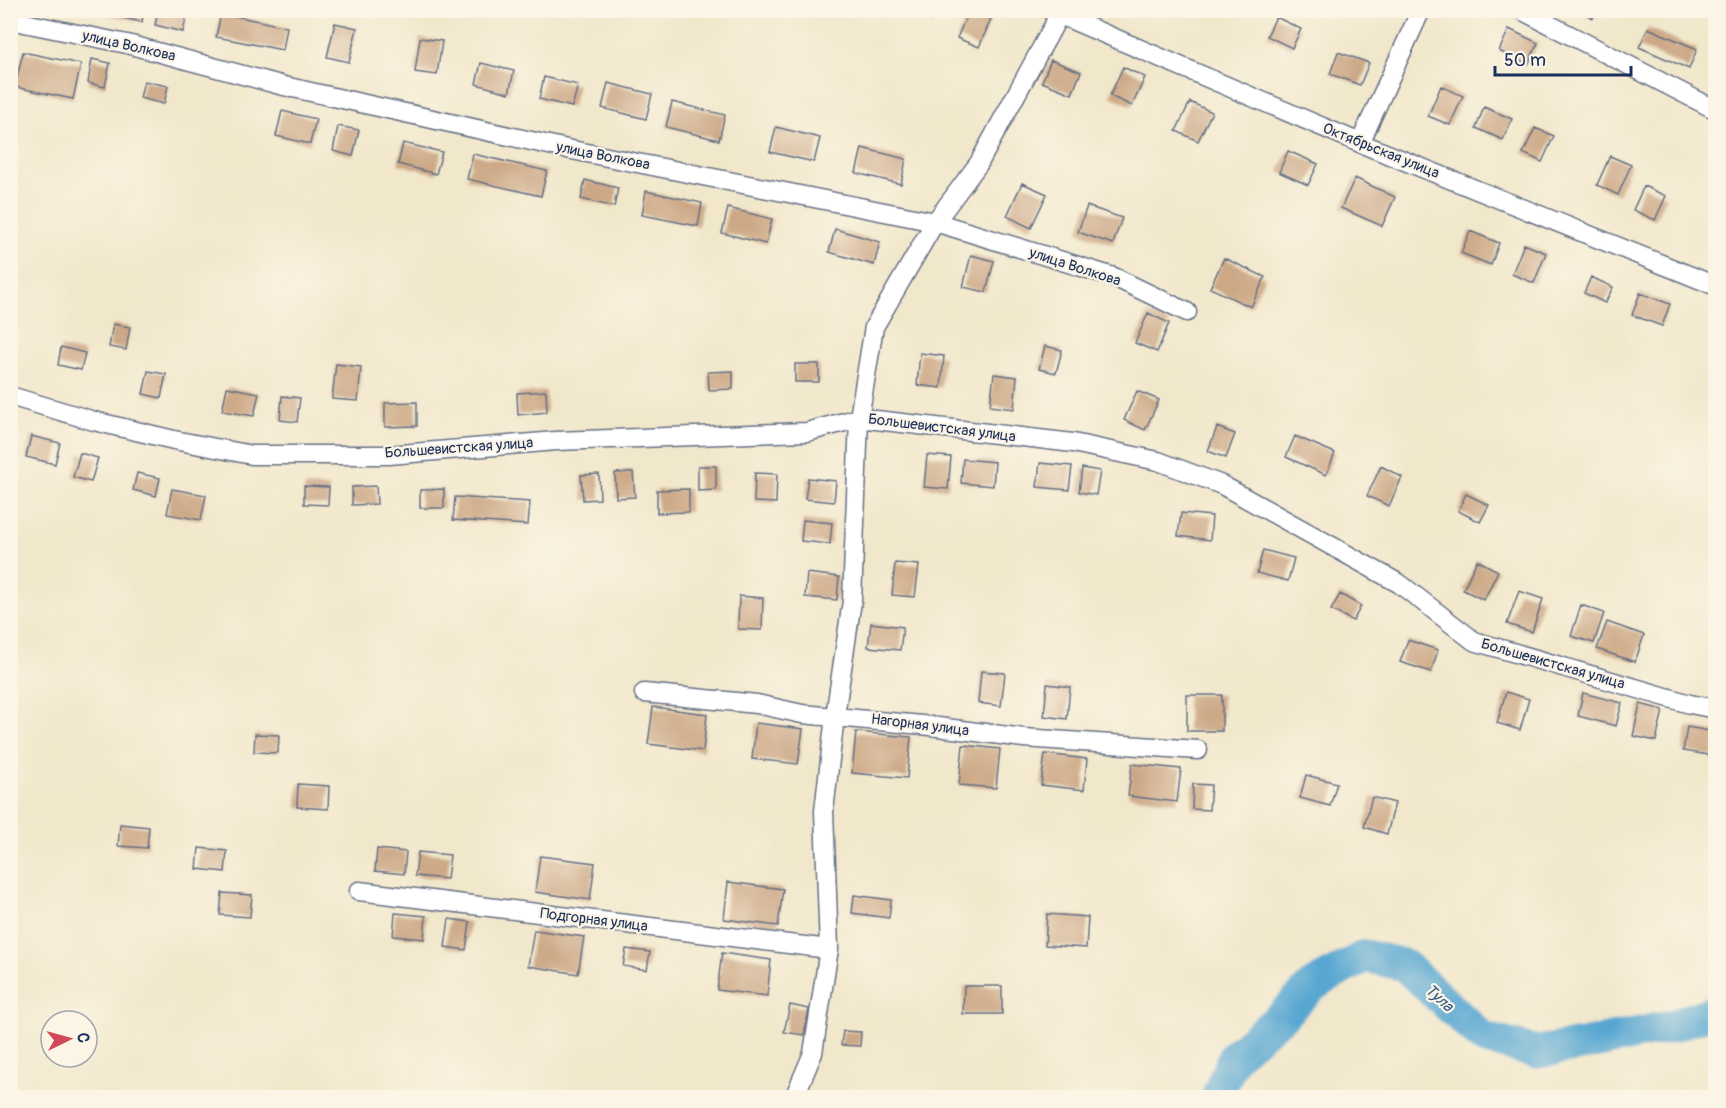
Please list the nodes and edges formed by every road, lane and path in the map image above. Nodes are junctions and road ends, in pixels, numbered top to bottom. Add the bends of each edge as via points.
1 (1421, 10) edge
2 (1521, 10) edge
3 (1057, 12) edge
4 (10, 20) edge
5 (1716, 110) edge
6 (1360, 143) junction
7 (935, 222) junction
8 (1716, 286) edge
9 (1187, 312) dead end
10 (10, 396) edge
11 (859, 418) junction
12 (644, 693) dead end
13 (1716, 709) edge
14 (835, 716) junction
15 (1198, 750) dead end
16 (359, 891) dead end
17 (829, 949) junction
18 (794, 1098) edge

1 - 6 street
2 - 5 street
3 - 6 street, Октябрьская улица
3 - 7 street via 979,163
4 - 7 street, улица Волкова via 127,44 284,86 567,149
6 - 8 street, Октябрьская улица
7 - 9 street, улица Волкова via 1114,278
7 - 11 street via 874,327
10 - 11 street, Большевистская улица via 94,421 252,455 389,454 556,441 807,432
11 - 13 street, Большевистская улица via 1073,443 1158,462 1222,485 1339,549 1400,584 1474,641
11 - 14 street via 852,601
12 - 14 street, Нагорная улица
14 - 15 street, Нагорная улица via 1024,738
14 - 17 street via 824,811
16 - 17 street, Подгорная улица
17 - 18 street via 813,1053

